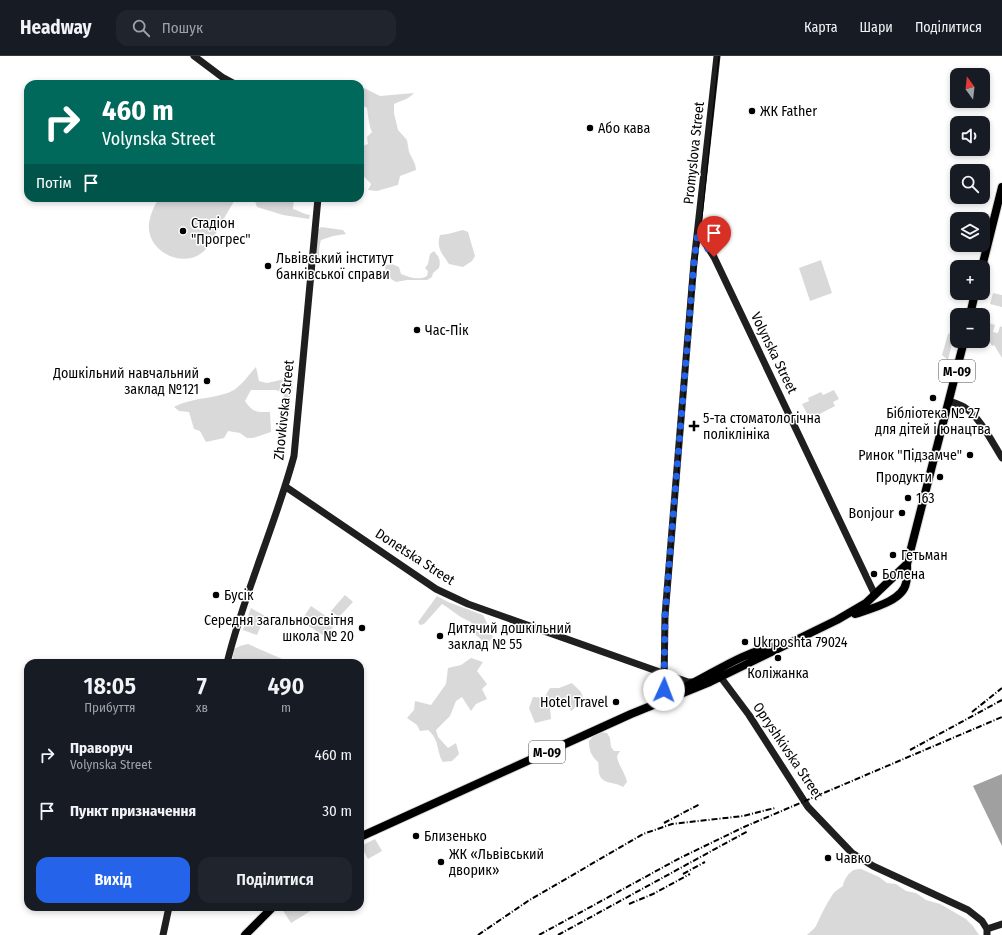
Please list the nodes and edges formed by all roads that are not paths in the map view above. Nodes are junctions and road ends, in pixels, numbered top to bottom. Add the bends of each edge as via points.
1 (194, 56) edge
2 (717, 56) edge
3 (228, 80) edge
4 (1002, 186) edge
5 (318, 202) edge
6 (698, 232) junction
7 (984, 260) edge
8 (962, 348) edge
9 (949, 401) junction
10 (1002, 458) edge
11 (286, 487) junction
12 (907, 564) junction
13 (891, 579) junction
14 (906, 584) junction
15 (875, 595) junction
16 (885, 604) junction
17 (837, 620) junction
18 (787, 644) junction
19 (228, 659) edge
20 (664, 674) junction
21 (720, 678) junction
22 (701, 679) junction
23 (657, 702) junction
24 (364, 835) edge
25 (168, 911) edge
26 (269, 911) edge
27 (1002, 924) edge
28 (987, 932) edge
29 (163, 935) edge
30 (245, 935) edge

1 - 3 street
2 - 6 street, Promyslova Street
4 - 7 main road
5 - 11 street, Zhovkivska Street via 297,433
6 - 15 street, Volynska Street via 714,257
6 - 20 street, Promyslova Street via 665,616
8 - 9 main road, М-09
9 - 10 street via 966,408 975,417
9 - 12 main road, М-09
11 - 19 street, Zhovkivska Street via 234,634
11 - 20 street, Donetska Street via 436,589 468,604
12 - 13 main road, М-09
12 - 14 main road, М-09
13 - 14 main road via 897,575 901,576
13 - 15 main road, М-09
14 - 16 main road, М-09 via 896,597
15 - 16 main road
15 - 17 main road, М-09
16 - 17 main road, М-09
17 - 18 main road, М-09
18 - 21 main road, М-09
18 - 22 main road via 760,649
20 - 22 street, Donetska Street via 690,683
20 - 23 street, Promyslova Street via 664,690
21 - 22 street via 718,676
21 - 23 main road, М-09
21 - 28 street, Opryshkivska Street via 749,715 808,807 852,853 873,866 968,910 982,921
22 - 23 main road
23 - 24 main road, М-09
25 - 29 street
26 - 30 main road
27 - 28 street

